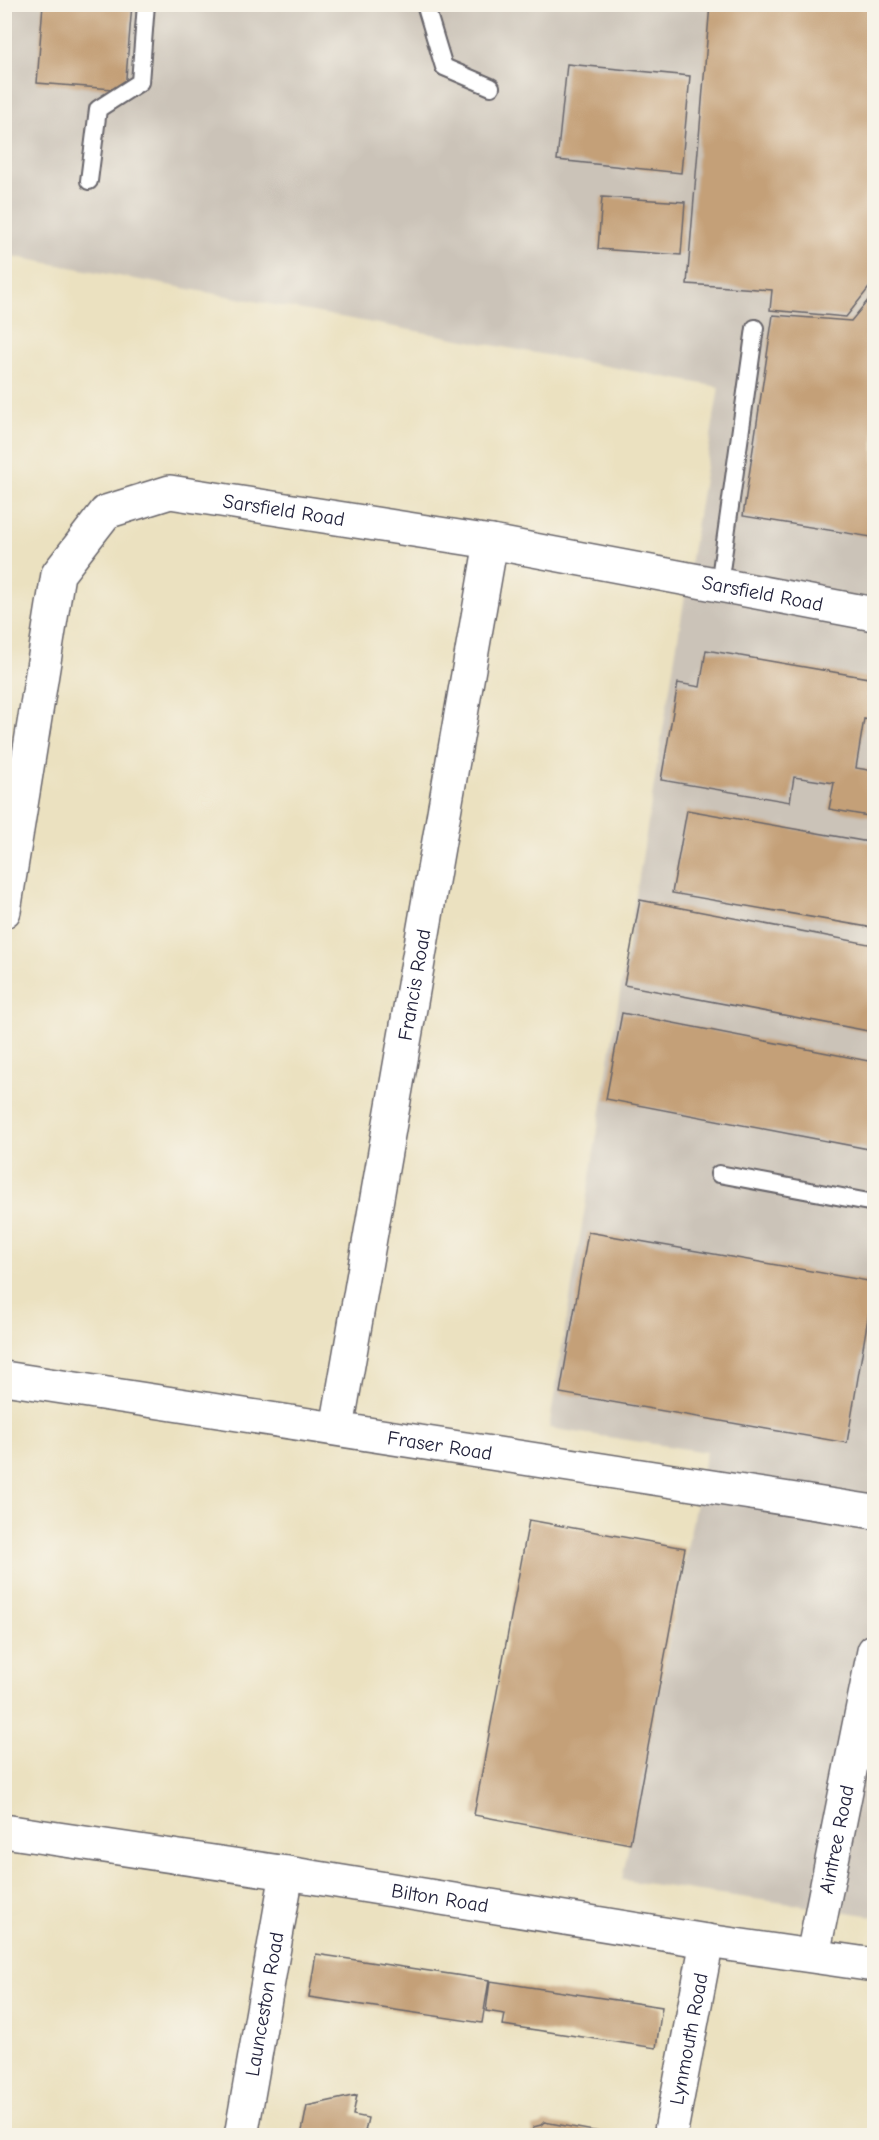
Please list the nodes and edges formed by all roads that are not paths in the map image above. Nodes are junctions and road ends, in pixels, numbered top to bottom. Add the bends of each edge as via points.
1 (146, 4) edge
2 (425, 4) edge
3 (491, 87) dead end
4 (88, 181) dead end
5 (755, 328) dead end
6 (491, 542) junction
7 (719, 585) junction
8 (874, 614) edge
9 (7, 876) edge
10 (4, 911) edge
11 (719, 1174) dead end
12 (874, 1203) edge
13 (4, 1378) edge
14 (337, 1428) junction
15 (874, 1512) edge
16 (874, 1651) edge
17 (4, 1831) edge
18 (287, 1874) junction
19 (707, 1941) junction
20 (813, 1955) junction
21 (874, 1965) edge
22 (241, 2136) edge
23 (670, 2136) edge

1 - 4 lane via 140,82 98,109
2 - 3 lane via 444,67
5 - 7 lane
6 - 7 street, Sarsfield Road
6 - 9 street, Sarsfield Road via 170,492 106,512 58,574
6 - 14 street, Francis Road
7 - 8 street, Sarsfield Road
9 - 10 street, Sarsfield Road
11 - 12 lane
13 - 14 street, Fraser Road
14 - 15 street, Fraser Road
16 - 20 street, Aintree Road
17 - 18 street, Bilton Road
18 - 19 street, Bilton Road
18 - 22 street, Launceston Road
19 - 20 street, Bilton Road
19 - 23 street, Lynmouth Road
20 - 21 street, Bilton Road

